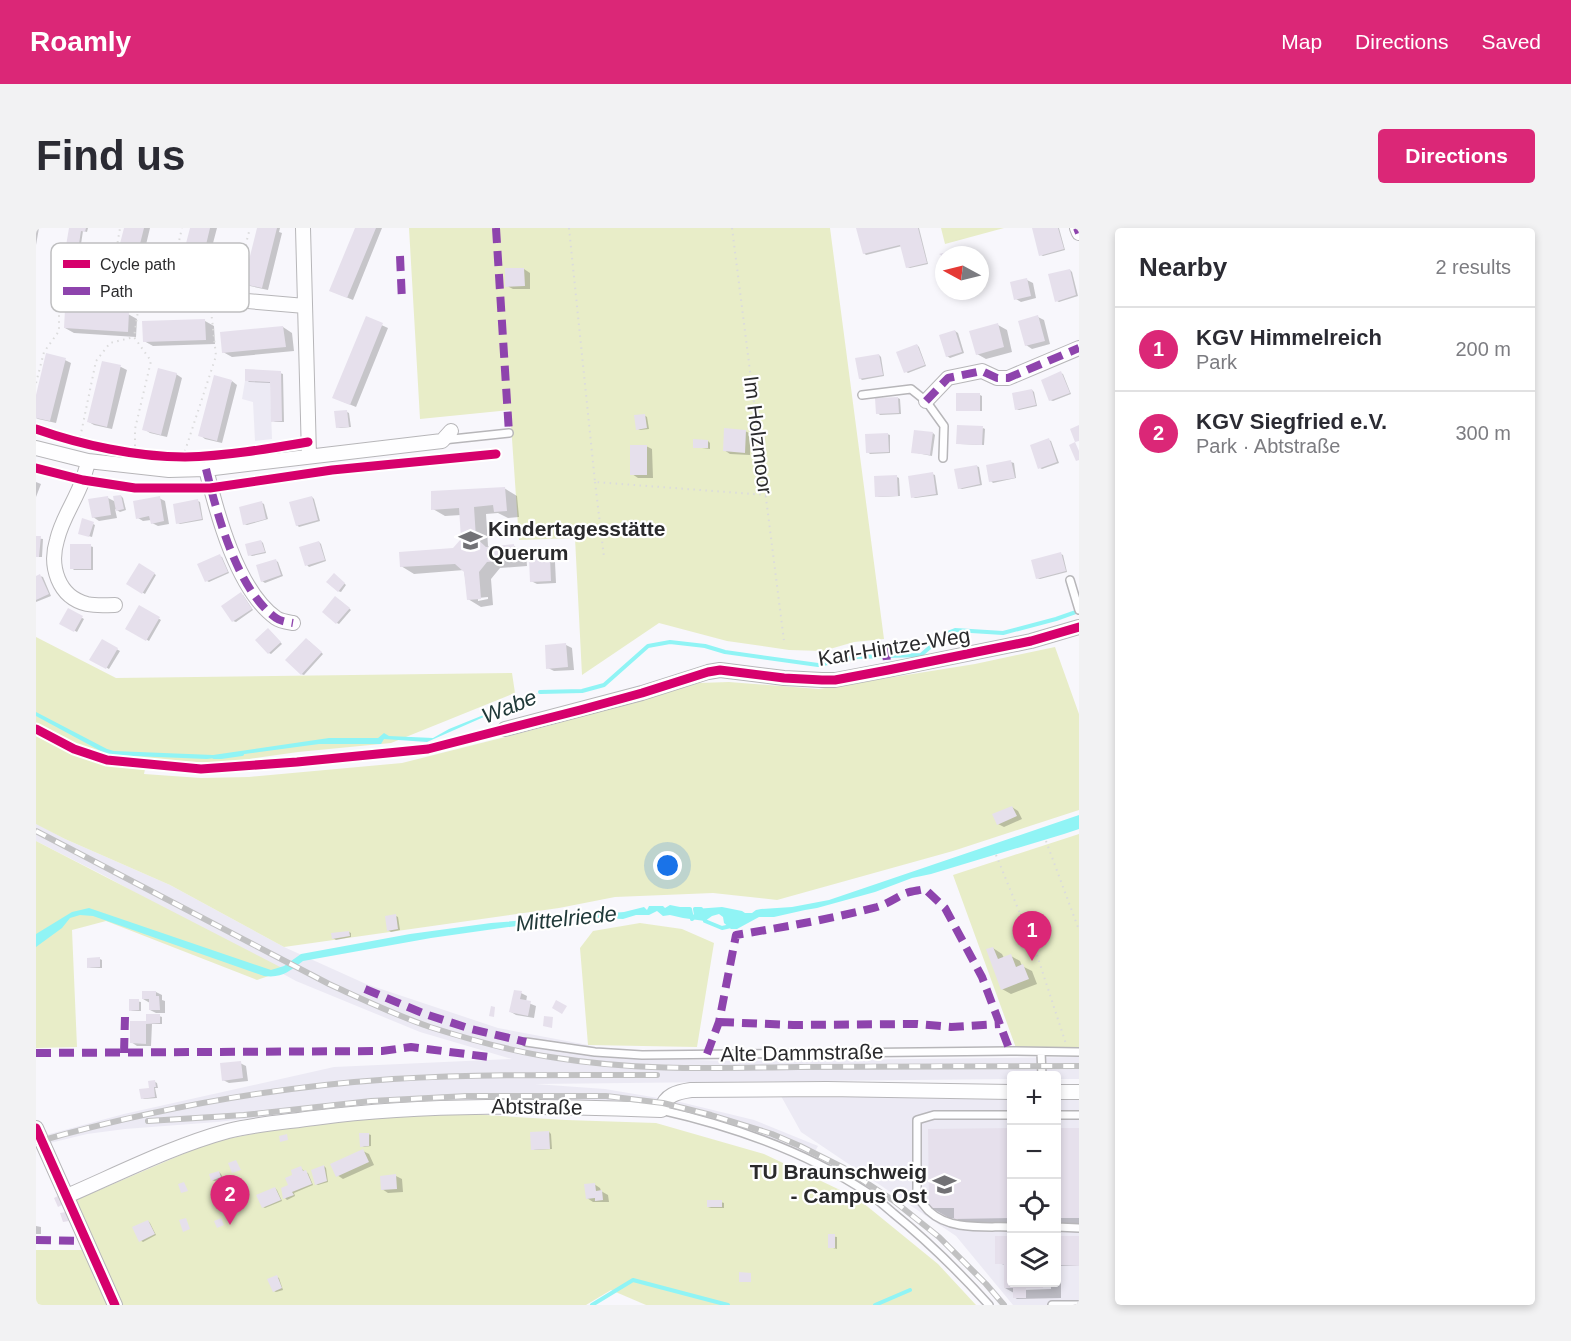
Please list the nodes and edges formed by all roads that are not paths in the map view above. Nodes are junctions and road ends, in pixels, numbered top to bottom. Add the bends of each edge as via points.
1 (303, 228) edge
2 (1077, 228) edge
3 (1079, 233) edge
4 (249, 301) edge
5 (305, 306) junction
6 (1079, 348) edge
7 (862, 395) dead end
8 (926, 401) junction
9 (509, 433) dead end
10 (446, 436) joint
11 (36, 448) edge
12 (309, 456) junction
13 (943, 458) dead end
14 (88, 461) junction
15 (206, 469) junction
16 (1070, 579) dead end
17 (115, 605) dead end
18 (1079, 610) edge
19 (293, 623) dead end
20 (1079, 627) edge
21 (505, 729) dead end
22 (526, 1042) dead end
23 (1041, 1052) junction
24 (1079, 1052) edge
25 (1041, 1071) edge
26 (1007, 1092) edge
27 (1061, 1092) edge
28 (1079, 1092) edge
29 (660, 1110) junction
30 (1007, 1115) edge
31 (1061, 1115) edge
32 (1079, 1115) edge
33 (36, 1128) edge
34 (68, 1196) junction
35 (1007, 1227) edge
36 (1061, 1227) edge
37 (1079, 1228) edge
38 (116, 1305) edge
39 (989, 1305) edge
40 (1052, 1305) edge
41 (1079, 1305) edge

1 - 5 street
2 - 3 street
4 - 5 street
5 - 12 street
6 - 8 street via 1008,378 982,371 948,378
7 - 8 lane via 911,389
8 - 13 lane via 944,426
9 - 10 lane
10 - 12 street
11 - 14 street
12 - 15 street
14 - 15 street via 169,470
14 - 17 street via 56,540 55,570 64,591 72,598 99,606
15 - 19 street via 227,541 250,590 278,620
16 - 18 lane
20 - 21 street, Karl-Hintze-Weg via 1031,641 835,680 708,672
22 - 23 lane, Alte Dammstraße via 642,1055
23 - 24 lane, Alte Dammstraße
23 - 25 lane
26 - 29 street via 691,1090 672,1095
27 - 28 street
29 - 34 street, Abtstraße via 426,1108 248,1127 175,1149
29 - 39 lane via 746,1134 849,1181 909,1225
30 - 35 lane via 934,1115 917,1120 917,1197 930,1213 965,1226
31 - 32 lane
33 - 34 street
34 - 38 street
36 - 37 lane
40 - 41 lane

